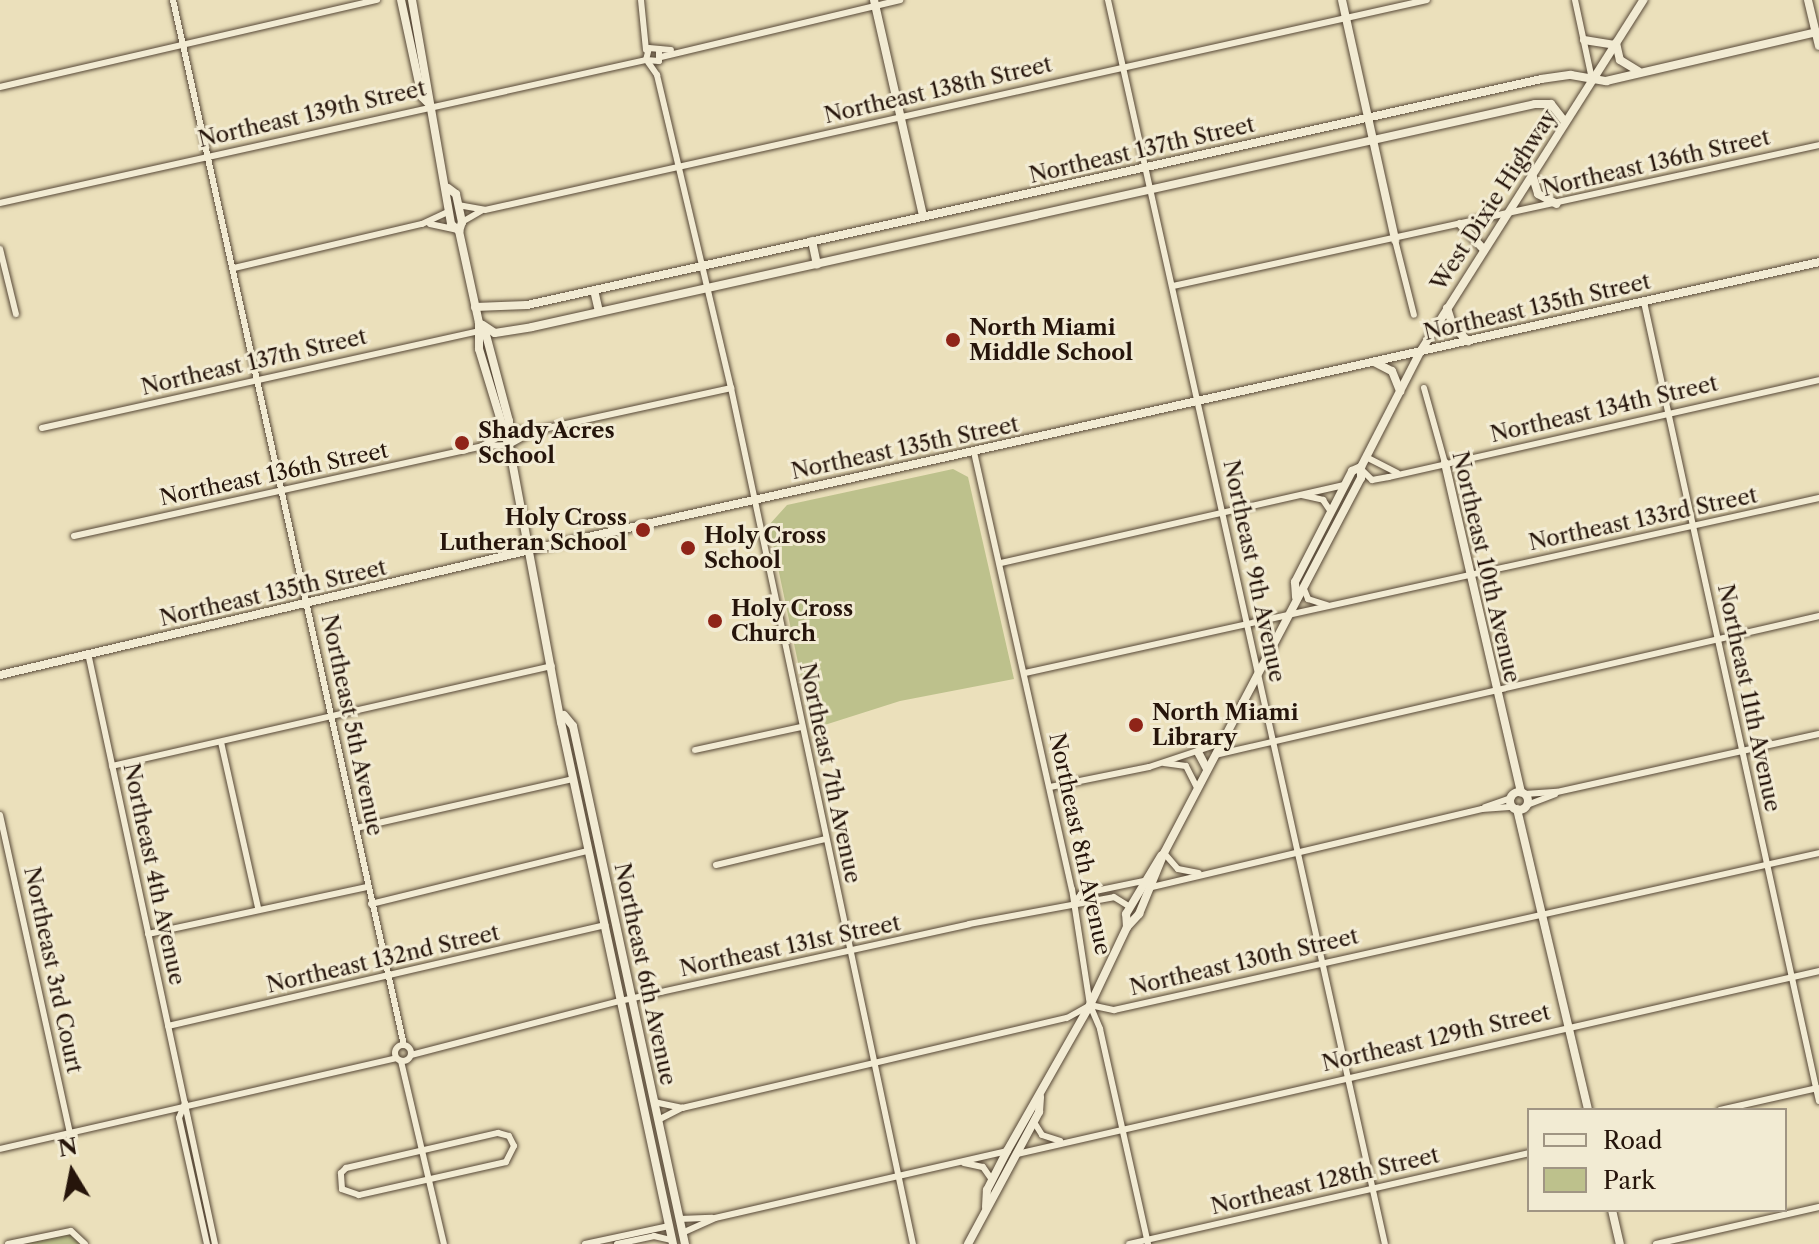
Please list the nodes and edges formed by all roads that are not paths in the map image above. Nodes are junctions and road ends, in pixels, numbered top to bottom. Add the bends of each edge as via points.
1 (173, 0) edge
2 (377, 0) edge
3 (401, 0) edge
4 (412, 0) edge
5 (641, 0) edge
6 (900, 0) edge
7 (1108, 0) edge
8 (1342, 0) edge
9 (1427, 0) edge
10 (1575, 0) edge
11 (1643, 0) edge
12 (1808, 0) edge
13 (875, 3) edge
14 (1346, 18) junction
15 (1816, 32) junction
16 (648, 34) junction
17 (1584, 40) junction
18 (183, 44) junction
19 (1615, 44) junction
20 (1819, 46) edge
21 (659, 53) junction
22 (646, 56) junction
23 (1124, 67) junction
24 (1638, 71) junction
25 (657, 75) junction
26 (1592, 79) junction
27 (0, 87) edge
28 (430, 105) junction
29 (901, 117) junction
30 (1368, 118) junction
31 (1565, 122) junction
32 (1373, 140) junction
33 (1819, 145) edge
34 (208, 157) junction
35 (677, 166) junction
36 (1146, 169) junction
37 (1532, 174) junction
38 (448, 188) junction
39 (1053, 189) junction
40 (1151, 190) junction
41 (0, 203) edge
42 (1557, 204) junction
43 (458, 205) junction
44 (1058, 209) junction
45 (485, 210) junction
46 (448, 212) junction
47 (1508, 213) junction
48 (923, 216) junction
49 (422, 224) junction
50 (1460, 224) junction
51 (460, 227) junction
52 (1395, 240) junction
53 (812, 241) junction
54 (0, 249) edge
55 (1484, 250) junction
56 (1819, 262) edge
57 (817, 264) junction
58 (701, 265) junction
59 (234, 268) junction
60 (706, 286) junction
61 (1173, 286) junction
62 (594, 290) junction
63 (1644, 302) junction
64 (475, 307) junction
65 (1447, 308) junction
66 (599, 311) junction
67 (16, 314) dead end
68 (1414, 315) dead end
69 (477, 327) junction
70 (1468, 341) junction
71 (1420, 352) junction
72 (1374, 362) junction
73 (257, 380) junction
74 (1819, 380) edge
75 (731, 388) junction
76 (1424, 388) dead end
77 (1400, 391) junction
78 (1200, 400) junction
79 (1668, 414) junction
80 (42, 428) dead end
81 (534, 431) junction
82 (507, 433) junction
83 (509, 445) junction
84 (482, 446) junction
85 (974, 452) junction
86 (1366, 457) junction
87 (1445, 463) junction
88 (1361, 467) junction
89 (1397, 473) junction
90 (1345, 485) junction
91 (283, 492) junction
92 (1302, 495) junction
93 (1819, 498) edge
94 (755, 500) junction
95 (1223, 512) junction
96 (1331, 512) junction
97 (1693, 527) junction
98 (74, 536) dead end
99 (530, 550) junction
100 (1001, 563) junction
101 (1471, 576) junction
102 (1304, 589) junction
103 (1296, 597) junction
104 (307, 604) junction
105 (1334, 606) junction
106 (1288, 613) junction
107 (1819, 616) edge
108 (1246, 621) junction
109 (1717, 639) junction
110 (88, 653) junction
111 (552, 666) junction
112 (1257, 672) junction
113 (1025, 673) junction
114 (0, 675) edge
115 (1495, 689) junction
116 (564, 715) junction
117 (331, 716) junction
118 (801, 727) junction
119 (1819, 734) edge
120 (1273, 741) junction
121 (221, 742) junction
122 (1221, 743) junction
123 (695, 750) dead end
124 (1198, 752) junction
125 (1742, 752) junction
126 (1215, 755) junction
127 (1164, 763) junction
128 (112, 766) junction
129 (1207, 770) junction
130 (573, 779) junction
131 (1050, 787) junction
132 (1197, 789) junction
133 (588, 796) junction
134 (1519, 801) junction
135 (0, 815) edge
136 (356, 828) junction
137 (825, 839) junction
138 (587, 851) junction
139 (1296, 851) junction
140 (1164, 853) junction
141 (1819, 853) edge
142 (1767, 864) junction
143 (716, 865) dead end
144 (1199, 873) junction
145 (1143, 881) junction
146 (367, 887) junction
147 (1152, 887) junction
148 (1074, 903) junction
149 (371, 904) junction
150 (1130, 907) junction
151 (258, 908) junction
152 (1544, 914) junction
153 (605, 925) junction
154 (1127, 927) junction
155 (148, 934) junction
156 (851, 951) junction
157 (1322, 963) junction
158 (1819, 971) edge
159 (389, 977) junction
160 (1793, 977) junction
161 (631, 999) junction
162 (620, 1001) junction
163 (1090, 1005) junction
164 (168, 1026) junction
165 (1570, 1027) junction
166 (403, 1053) junction
167 (874, 1064) junction
168 (1348, 1076) junction
169 (1818, 1088) edge
170 (1040, 1097) junction
171 (1819, 1101) edge
172 (654, 1102) junction
173 (185, 1103) junction
174 (682, 1108) junction
175 (1588, 1108) edge
176 (1729, 1108) edge
177 (658, 1120) junction
178 (1034, 1122) junction
179 (1122, 1127) junction
180 (70, 1133) junction
181 (1060, 1141) junction
182 (0, 1149) edge
183 (423, 1149) junction
184 (1007, 1151) junction
185 (1527, 1153) edge
186 (1017, 1154) junction
187 (964, 1163) junction
188 (899, 1177) junction
189 (430, 1179) junction
190 (992, 1180) junction
191 (1373, 1188) junction
192 (664, 1199) junction
193 (986, 1207) junction
194 (1819, 1207) edge
195 (1612, 1212) edge
196 (715, 1218) junction
197 (679, 1219) junction
198 (669, 1226) junction
199 (682, 1233) junction
200 (672, 1242) edge
201 (1147, 1242) edge
202 (8, 1244) edge
203 (85, 1244) edge
204 (207, 1244) edge
205 (215, 1244) edge
206 (444, 1244) edge
207 (585, 1244) edge
208 (617, 1244) edge
209 (683, 1244) edge
210 (913, 1244) edge
211 (968, 1244) edge
212 (1129, 1244) edge
213 (1385, 1244) edge
214 (1620, 1244) edge
215 (1656, 1244) edge

1 - 18 street, Northeast 5th Avenue
2 - 18 street
3 - 28 main road, Northeast 6th Avenue via 422,97
4 - 28 main road, Northeast 6th Avenue
5 - 16 street
6 - 13 street
7 - 23 street, Northeast 9th Avenue
8 - 14 main road
9 - 14 street, Northeast 138th Street
10 - 17 street
11 - 19 main road, West Dixie Highway
12 - 15 main road
13 - 21 street
13 - 29 main road
14 - 23 street, Northeast 138th Street
14 - 30 main road
15 - 20 main road
15 - 24 main road, Northeast 137th Street
16 - 21 street
16 - 22 street
17 - 19 main road
17 - 26 street
18 - 27 street
18 - 34 street, Northeast 5th Avenue
19 - 24 main road via 1620,60
19 - 26 main road, West Dixie Highway
21 - 22 street
21 - 22 street
21 - 25 street, Northeast 7th Avenue
22 - 25 street, Northeast 7th Avenue
22 - 28 street, Northeast 139th Street
23 - 29 street, Northeast 138th Street
23 - 36 street, Northeast 9th Avenue
24 - 26 main road, Northeast 137th Street via 1606,81
25 - 35 street, Northeast 7th Avenue
26 - 30 main road, Northeast 137th Street via 1560,76
26 - 31 main road, West Dixie Highway
28 - 34 street, Northeast 139th Street
28 - 38 main road, Northeast 6th Avenue
29 - 35 street, Northeast 138th Street
29 - 48 main road
30 - 32 main road
30 - 36 main road, Northeast 137th Street
31 - 32 main road, Northeast 137th Street via 1553,105 1540,103
31 - 37 main road, West Dixie Highway
32 - 40 main road, Northeast 137th Street
32 - 52 main road
33 - 42 street, Northeast 136th Street
34 - 41 street, Northeast 139th Street
34 - 59 street, Northeast 5th Avenue
35 - 45 street, Northeast 138th Street
35 - 58 street, Northeast 7th Avenue
36 - 39 main road, Northeast 137th Street
36 - 40 street, Northeast 9th Avenue
37 - 42 main road via 1538,194
37 - 47 main road, West Dixie Highway
38 - 43 main road, Northeast 6th Avenue
38 - 46 main road, Northeast 6th Avenue
39 - 44 main road
39 - 48 main road, Northeast 137th Street
40 - 44 main road, Northeast 137th Street
40 - 61 street, Northeast 9th Avenue
42 - 47 street, Northeast 136th Street
43 - 45 street, Northeast 138th Street
43 - 51 main road, Northeast 6th Avenue
44 - 57 main road, Northeast 137th Street
45 - 51 street
46 - 49 street
46 - 51 main road, Northeast 6th Avenue
47 - 50 street, Northeast 136th Street
47 - 55 main road, West Dixie Highway
48 - 53 main road, Northeast 137th Street
49 - 51 street
49 - 59 street
50 - 52 street, Northeast 136th Street
50 - 55 main road
51 - 64 main road, Northeast 6th Avenue
52 - 61 street, Northeast 136th Street
52 - 68 street
53 - 57 main road
53 - 58 main road, Northeast 137th Street
54 - 67 street
55 - 65 main road, West Dixie Highway
56 - 63 main road, Northeast 135th Street
57 - 60 main road, Northeast 137th Street
58 - 60 street, Northeast 7th Avenue
58 - 62 main road, Northeast 137th Street
59 - 73 street, Northeast 5th Avenue
60 - 66 main road, Northeast 137th Street
60 - 75 street, Northeast 7th Avenue
61 - 78 street, Northeast 9th Avenue
62 - 64 main road, Northeast 137th Street via 500,310
62 - 66 main road
63 - 70 main road, Northeast 135th Street
63 - 79 street, Northeast 11th Avenue
64 - 69 main road, Northeast 6th Avenue
65 - 70 main road via 1453,327
65 - 71 main road, West Dixie Highway
66 - 69 main road, Northeast 137th Street via 495,333
69 - 73 street, Northeast 137th Street
69 - 82 main road, Northeast 6th Avenue via 485,331
70 - 71 main road, Northeast 135th Street
71 - 72 main road, Northeast 135th Street
71 - 77 main road, West Dixie Highway
72 - 77 main road via 1392,371
72 - 78 main road, Northeast 135th Street
73 - 80 street, Northeast 137th Street
73 - 91 street, Northeast 5th Avenue
74 - 79 street, Northeast 134th Street
75 - 81 street, Northeast 136th Street
75 - 94 street, Northeast 7th Avenue
76 - 87 street, Northeast 10th Avenue
77 - 86 main road, West Dixie Highway
78 - 85 main road, Northeast 135th Street
78 - 95 street, Northeast 9th Avenue
79 - 87 street, Northeast 134th Street
79 - 97 street, Northeast 11th Avenue
81 - 82 street, Northeast 136th Street
81 - 83 street, Northeast 136th Street
82 - 83 main road, Northeast 6th Avenue
82 - 84 street, Northeast 136th Street
83 - 84 street, Northeast 136th Street
83 - 99 main road, Northeast 6th Avenue
84 - 91 street, Northeast 136th Street
85 - 94 main road, Northeast 135th Street
85 - 100 street, Northeast 8th Avenue
86 - 88 main road, West Dixie Highway
86 - 89 street
87 - 89 street, Northeast 134th Street
87 - 101 main road, Northeast 10th Avenue
88 - 89 street, Northeast 134th Street via 1372,480
88 - 90 main road, West Dixie Highway
88 - 102 main road, West Dixie Highway via 1361,478
90 - 92 street
90 - 96 main road, West Dixie Highway
91 - 98 street, Northeast 136th Street
91 - 104 street, Northeast 5th Avenue
92 - 95 street
92 - 96 street via 1323,500
93 - 97 street, Northeast 133rd Street
94 - 99 main road, Northeast 135th Street
94 - 118 street, Northeast 7th Avenue
95 - 100 street
95 - 108 street, Northeast 9th Avenue
96 - 103 main road, West Dixie Highway via 1295,582
97 - 101 street, Northeast 133rd Street
97 - 109 street, Northeast 11th Avenue
99 - 104 main road, Northeast 135th Street
99 - 111 main road, Northeast 6th Avenue
100 - 113 street, Northeast 8th Avenue
101 - 105 street, Northeast 133rd Street
101 - 115 main road, Northeast 10th Avenue
102 - 103 main road, West Dixie Highway
102 - 105 street via 1308,599
103 - 106 main road, West Dixie Highway
104 - 110 main road, Northeast 135th Street
104 - 117 street, Northeast 5th Avenue
105 - 106 street, Northeast 133rd Street
106 - 108 street, Northeast 133rd Street
106 - 112 main road, West Dixie Highway
107 - 109 street
108 - 112 street, Northeast 9th Avenue
108 - 113 street, Northeast 133rd Street
109 - 115 street
109 - 125 street, Northeast 11th Avenue
110 - 114 main road, Northeast 135th Street
110 - 128 street, Northeast 4th Avenue
111 - 116 main road, Northeast 6th Avenue
111 - 117 street
112 - 120 street, Northeast 9th Avenue
112 - 122 main road, West Dixie Highway
113 - 131 street, Northeast 8th Avenue
115 - 120 street
115 - 134 main road, Northeast 10th Avenue
116 - 130 main road, Northeast 6th Avenue
116 - 133 main road, Northeast 6th Avenue via 571,720
117 - 121 street
117 - 136 street, Northeast 5th Avenue
118 - 123 street
118 - 137 street, Northeast 7th Avenue
119 - 125 street
120 - 126 street
120 - 139 street, Northeast 9th Avenue
121 - 128 street
121 - 151 street
122 - 124 street
122 - 126 main road, West Dixie Highway
124 - 127 street
124 - 129 main road
125 - 134 street
125 - 142 street, Northeast 11th Avenue
126 - 129 main road, West Dixie Highway
127 - 131 street
127 - 132 street via 1188,768
128 - 155 street, Northeast 4th Avenue
129 - 132 main road, West Dixie Highway
130 - 133 main road
130 - 136 street
130 - 138 main road, Northeast 6th Avenue
131 - 148 street, Northeast 8th Avenue
132 - 140 main road, West Dixie Highway
133 - 161 main road, Northeast 6th Avenue
134 - 139 street
134 - 152 main road, Northeast 10th Avenue
135 - 180 street, Northeast 3rd Court
136 - 146 street, Northeast 5th Avenue
137 - 143 street
137 - 156 street, Northeast 7th Avenue
138 - 149 street
138 - 153 main road, Northeast 6th Avenue
139 - 144 street
139 - 157 street, Northeast 9th Avenue
140 - 144 street via 1178,869
140 - 145 main road, West Dixie Highway
140 - 147 main road, West Dixie Highway
141 - 142 street, Northeast 130th Street
142 - 152 street, Northeast 130th Street
142 - 160 street, Northeast 11th Avenue
144 - 147 street
145 - 148 street, Northeast 131st Street via 1081,894
145 - 150 main road, West Dixie Highway
146 - 149 street, Northeast 5th Avenue
146 - 151 street
147 - 154 main road, West Dixie Highway
148 - 150 street, Northeast 131st Street via 1117,897
148 - 156 street, Northeast 131st Street
148 - 163 street, Northeast 8th Avenue
149 - 159 street, Northeast 5th Avenue
150 - 154 main road, West Dixie Highway
151 - 155 street
152 - 157 street, Northeast 130th Street
152 - 165 main road, Northeast 10th Avenue
153 - 159 street, Northeast 132nd Street
153 - 162 main road, Northeast 6th Avenue
154 - 163 main road, West Dixie Highway
155 - 164 street, Northeast 4th Avenue
156 - 161 street, Northeast 131st Street
156 - 167 street, Northeast 7th Avenue
157 - 163 street, Northeast 130th Street via 1108,1011
157 - 168 street, Northeast 9th Avenue
158 - 160 street, Northeast 129th Street
159 - 164 street, Northeast 132nd Street
159 - 166 street, Northeast 5th Avenue
160 - 165 street, Northeast 129th Street
160 - 169 street, Northeast 11th Avenue
161 - 162 street, Northeast 131st Street
161 - 172 main road, Northeast 6th Avenue
162 - 166 street, Northeast 131st Street
162 - 192 main road, Northeast 6th Avenue
163 - 167 street, Northeast 130th Street via 1067,1018
163 - 170 main road, West Dixie Highway
163 - 179 street, Northeast 8th Avenue
164 - 173 street, Northeast 4th Avenue
165 - 168 street, Northeast 129th Street
165 - 175 main road, Northeast 10th Avenue
166 - 173 street, Northeast 131st Street
166 - 183 street, Northeast 5th Avenue
167 - 174 street, Northeast 130th Street
167 - 188 street, Northeast 7th Avenue
168 - 179 street, Northeast 129th Street
168 - 191 street, Northeast 9th Avenue
169 - 171 street, Northeast 11th Avenue
169 - 176 street
170 - 178 main road, West Dixie Highway
170 - 184 main road, West Dixie Highway via 1030,1105
172 - 174 street, Northeast 130th Street
172 - 177 main road, Northeast 6th Avenue
173 - 180 street, Northeast 131st Street
173 - 204 street, Northeast 4th Avenue via 179,1118
173 - 205 street, Northeast 4th Avenue
174 - 177 street, Northeast 130th Street
177 - 197 main road, Northeast 6th Avenue
178 - 181 street via 1042,1135
178 - 186 main road, West Dixie Highway
179 - 181 street, Northeast 129th Street
179 - 201 street, Northeast 8th Avenue
180 - 182 street, Northeast 131st Street
181 - 186 street, Northeast 129th Street
183 - 189 street, Northeast 5th Avenue
183 - 189 street via 346,1168 340,1184 355,1196
183 - 189 street via 498,1133 509,1136 514,1146 506,1162
184 - 187 street
184 - 190 main road, West Dixie Highway
185 - 191 street, Northeast 128th Street
186 - 193 main road, West Dixie Highway
187 - 188 street
187 - 190 street via 983,1167
188 - 196 street
188 - 210 street, Northeast 7th Avenue
189 - 206 street, Northeast 5th Avenue
190 - 193 main road, West Dixie Highway
191 - 201 street, Northeast 128th Street
191 - 213 street, Northeast 9th Avenue
192 - 198 main road, Northeast 6th Avenue
192 - 199 main road
193 - 211 main road, West Dixie Highway
194 - 215 street
195 - 214 main road
196 - 197 street
196 - 199 street
197 - 199 main road, Northeast 6th Avenue
198 - 200 main road, Northeast 6th Avenue
198 - 207 street
198 - 209 main road
199 - 209 main road, Northeast 6th Avenue
200 - 208 street via 654,1236
201 - 212 street, Northeast 128th Street
202 - 203 street via 71,1231

